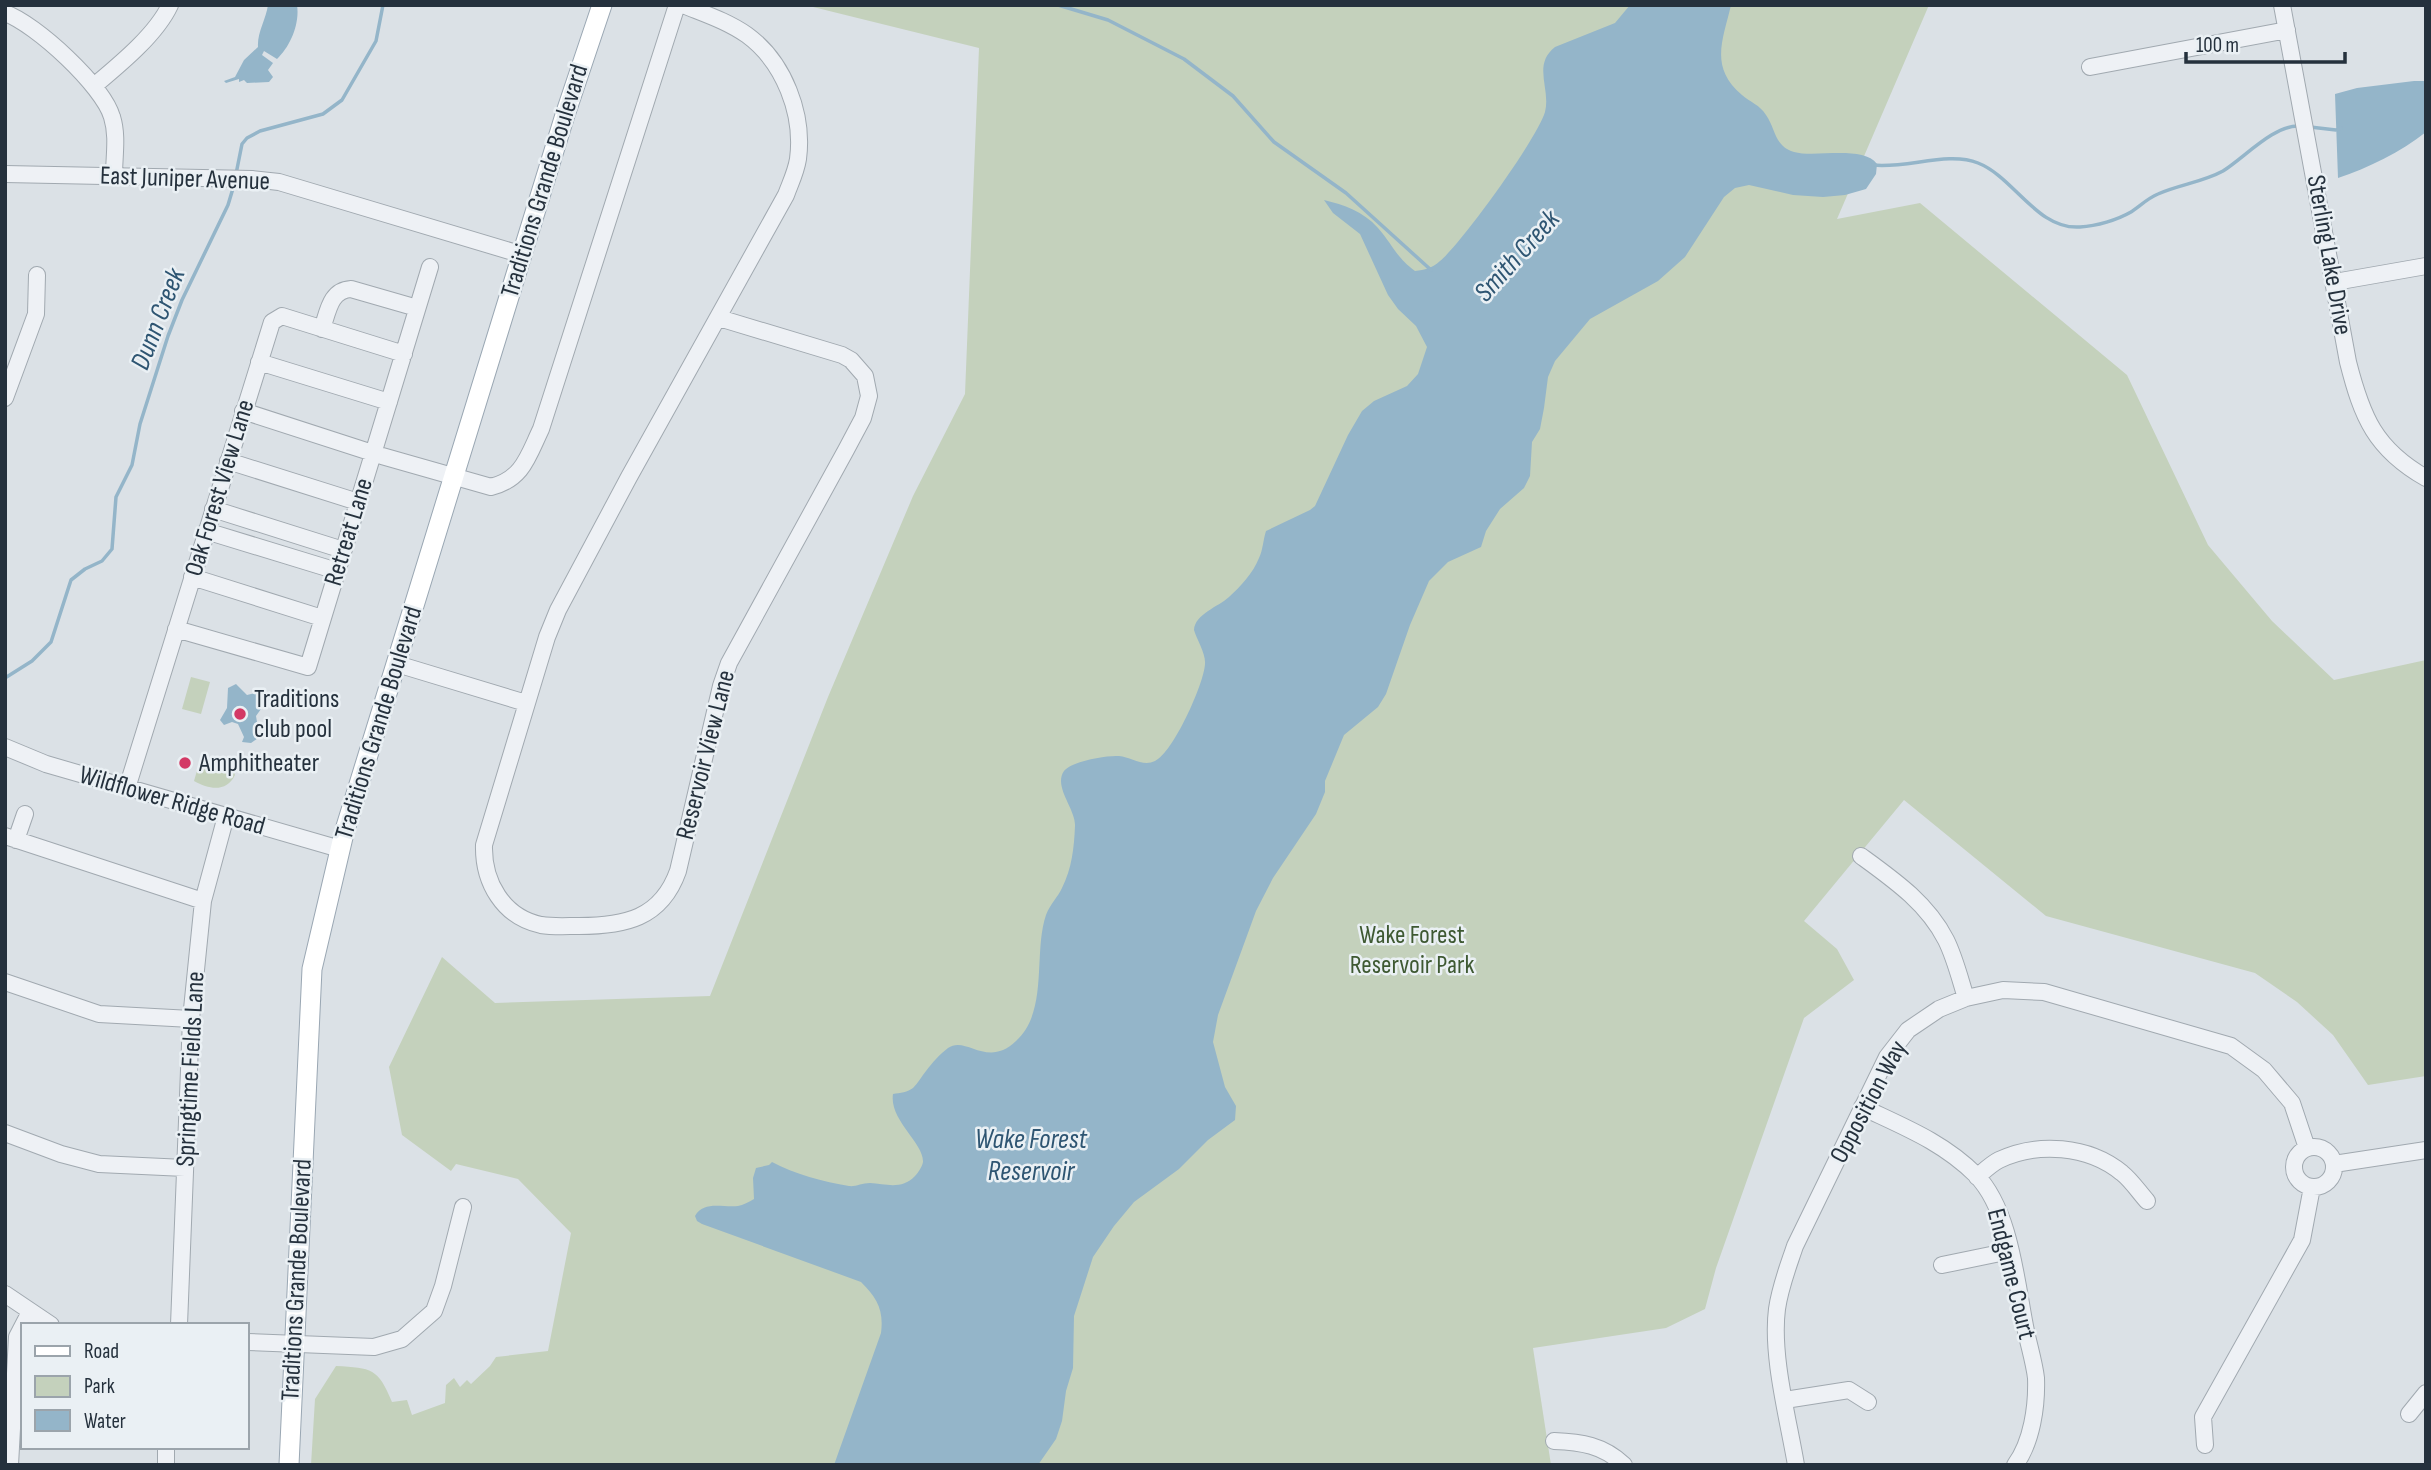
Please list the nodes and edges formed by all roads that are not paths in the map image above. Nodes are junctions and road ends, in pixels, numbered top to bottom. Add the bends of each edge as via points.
1 (170, 5) edge
2 (602, 5) edge
3 (677, 5) edge
4 (683, 5) edge
5 (2282, 5) edge
6 (5, 13) edge
7 (2287, 30) junction
8 (2090, 67) dead end
9 (94, 86) junction
10 (5, 174) edge
11 (114, 176) junction
12 (523, 255) junction
13 (2426, 266) edge
14 (430, 267) dead end
15 (37, 275) dead end
16 (2334, 282) junction
17 (417, 308) junction
18 (719, 318) junction
19 (323, 329) junction
20 (404, 354) junction
21 (259, 362) junction
22 (5, 398) edge
23 (389, 402) junction
24 (243, 411) junction
25 (373, 454) junction
26 (228, 461) junction
27 (454, 477) junction
28 (2426, 478) edge
29 (358, 502) junction
30 (213, 509) junction
31 (206, 531) junction
32 (343, 550) junction
33 (337, 571) junction
34 (192, 577) junction
35 (322, 618) junction
36 (176, 629) junction
37 (397, 664) junction
38 (526, 703) junction
39 (5, 747) edge
40 (127, 788) junction
41 (25, 814) dead end
42 (226, 816) junction
43 (10, 838) edge
44 (340, 849) junction
45 (1861, 856) dead end
46 (203, 901) junction
47 (5, 982) edge
48 (1966, 998) junction
49 (191, 1019) junction
50 (1862, 1107) junction
51 (5, 1133) edge
52 (2307, 1148) junction
53 (2426, 1150) edge
54 (2333, 1164) junction
55 (185, 1168) junction
56 (1977, 1177) junction
57 (2312, 1187) junction
58 (2147, 1201) dead end
59 (463, 1207) dead end
60 (2010, 1251) junction
61 (1942, 1265) dead end
62 (5, 1294) edge
63 (30, 1312) junction
64 (24, 1323) edge
65 (48, 1323) edge
66 (179, 1323) edge
67 (21, 1329) edge
68 (248, 1342) edge
69 (294, 1344) junction
70 (2426, 1393) edge
71 (1784, 1400) junction
72 (1868, 1402) dead end
73 (2409, 1414) dead end
74 (1554, 1441) dead end
75 (2205, 1445) dead end
76 (10, 1465) edge
77 (289, 1465) edge
78 (1624, 1465) edge
79 (1796, 1465) edge
80 (2015, 1465) edge

1 - 9 street via 163,19
2 - 12 main road, Traditions Grande Boulevard
3 - 27 street via 541,429 520,471 507,483 491,487
4 - 18 street, Reservoir View Lane via 735,28 760,46 785,81 797,116 798,149 786,195
5 - 7 street, Sterling Lake Drive
6 - 9 street via 34,28
7 - 8 street
7 - 16 street, Sterling Lake Drive
9 - 11 street via 113,120
10 - 11 street, East Juniper Avenue
11 - 12 street, East Juniper Avenue via 279,182
12 - 27 main road, Traditions Grande Boulevard
13 - 16 street
14 - 17 street, Retreat Lane
15 - 22 street via 36,314
16 - 28 street, Sterling Lake Drive via 2348,362 2369,426 2406,467
17 - 19 street via 344,289 332,300
17 - 20 street, Retreat Lane
18 - 38 street, Reservoir View Lane via 558,610
18 - 38 street, Reservoir View Lane via 826,348 851,360 865,376 868,405 729,663 678,871 668,892 643,915 609,925 543,925 519,917 492,888 484,845
19 - 20 street, Oak Forest View Lane
19 - 21 street, Oak Forest View Lane via 282,316 272,322
20 - 23 street, Retreat Lane
21 - 23 street
21 - 24 street, Oak Forest View Lane
23 - 25 street, Retreat Lane
24 - 25 street
24 - 26 street, Oak Forest View Lane
25 - 27 street
25 - 29 street, Retreat Lane
26 - 29 street
26 - 30 street, Oak Forest View Lane
27 - 37 main road, Traditions Grande Boulevard
29 - 32 street, Retreat Lane
30 - 31 street, Oak Forest View Lane
30 - 32 street
31 - 33 street
31 - 34 street, Oak Forest View Lane
32 - 33 street, Retreat Lane
33 - 35 street, Retreat Lane
34 - 35 street
34 - 36 street, Oak Forest View Lane
35 - 36 street, Retreat Lane via 307,667
36 - 40 street, Oak Forest View Lane
37 - 38 street
37 - 44 main road, Traditions Grande Boulevard
39 - 40 street, Wildflower Ridge Road
40 - 42 street, Wildflower Ridge Road
41 - 43 street
42 - 44 street, Wildflower Ridge Road
42 - 46 street, Springtime Fields Lane
43 - 46 street
44 - 69 main road, Traditions Grande Boulevard via 312,969
45 - 48 street via 1905,888 1928,912 1947,942
46 - 49 street, Springtime Fields Lane
47 - 49 street via 99,1014
48 - 50 street, Opposition Way via 1908,1030 1887,1058
48 - 52 street, Opposition Way via 2003,990 2045,992 2231,1046 2264,1070 2292,1103
49 - 55 street, Springtime Fields Lane
50 - 56 street, Endgame Court via 1938,1143
50 - 71 street, Opposition Way via 1783,1279 1775,1338
51 - 55 street via 99,1164
52 - 54 street via 2329,1153
52 - 57 street via 2297,1156 2293,1168 2298,1180
53 - 54 street
54 - 57 street via 2328,1182
55 - 66 street, Springtime Fields Lane
56 - 58 street via 1997,1161 2019,1153 2070,1150 2101,1159 2123,1173
56 - 60 street, Endgame Court via 1996,1205
57 - 75 street via 2302,1240 2203,1418
59 - 69 street via 434,1311 418,1327 402,1339 374,1347
60 - 61 street
60 - 80 street, Endgame Court via 2036,1378 2032,1427
62 - 63 street
63 - 64 street
63 - 65 street
67 - 76 street
68 - 69 street
69 - 77 main road, Traditions Grande Boulevard
70 - 73 street
71 - 72 street via 1849,1390
71 - 79 street, Opposition Way
74 - 78 street via 1582,1442

